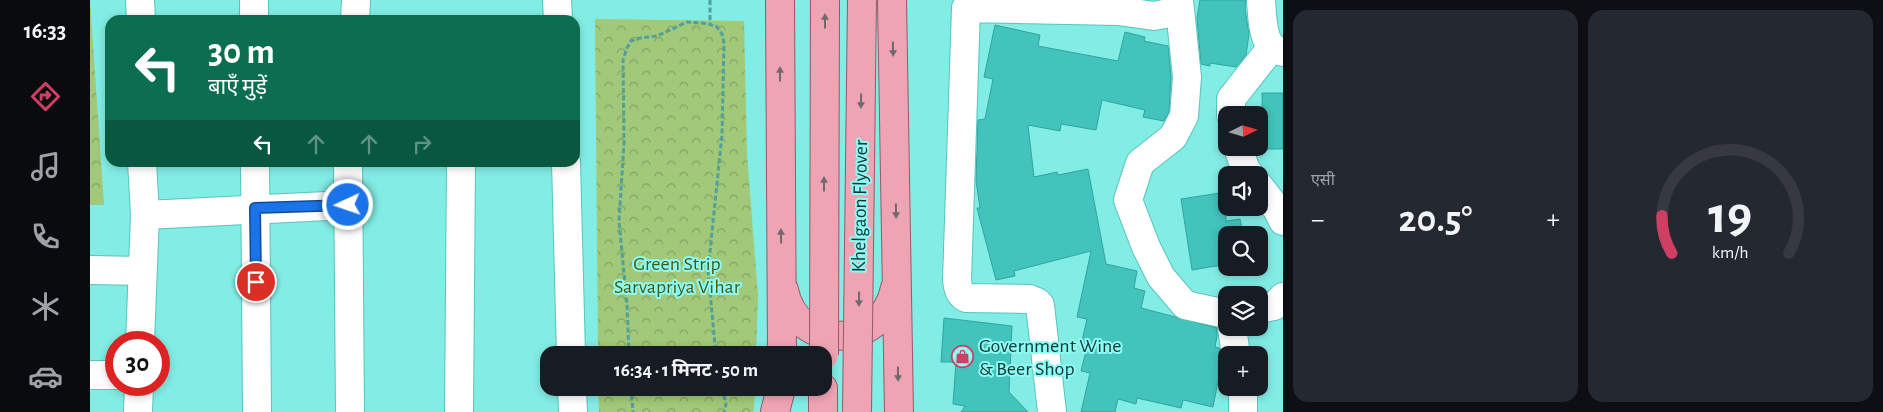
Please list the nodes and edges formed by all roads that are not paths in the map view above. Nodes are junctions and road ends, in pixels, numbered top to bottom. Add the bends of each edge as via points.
1 (140, 0) edge
2 (254, 0) edge
3 (356, 0) edge
4 (557, 0) edge
5 (780, 0) edge
6 (826, 0) edge
7 (862, 0) edge
8 (892, 0) edge
9 (1261, 0) edge
10 (1179, 6) edge
11 (141, 15) edge
12 (254, 15) edge
13 (355, 15) edge
14 (558, 15) edge
15 (1277, 49) edge
16 (1231, 106) edge
17 (142, 167) edge
18 (255, 167) edge
19 (348, 167) edge
20 (461, 167) edge
21 (566, 167) edge
22 (1268, 198) edge
23 (348, 205) junction
24 (255, 208) junction
25 (145, 215) junction
26 (1283, 221) edge
27 (90, 270) edge
28 (142, 271) junction
29 (782, 279) junction
30 (897, 279) junction
31 (1283, 297) edge
32 (1268, 307) edge
33 (1218, 312) edge
34 (140, 331) edge
35 (571, 346) edge
36 (782, 346) edge
37 (824, 346) edge
38 (90, 375) edge
39 (105, 376) edge
40 (139, 396) edge
41 (572, 396) edge
42 (779, 396) edge
43 (782, 396) edge
44 (823, 396) edge
45 (1243, 396) edge
46 (138, 412) edge
47 (257, 412) edge
48 (350, 412) edge
49 (459, 412) edge
50 (573, 412) edge
51 (774, 412) edge
52 (782, 412) edge
53 (823, 412) edge
54 (857, 412) edge
55 (899, 412) edge
56 (1052, 412) edge
57 (1243, 412) edge

1 - 11 street
2 - 12 street
3 - 13 street
4 - 14 street
29 -> 5 main road
37 -> 6 main road, Khelgaon Flyover, bridge
7 -> 54 main road, Khelgaon Flyover, bridge
8 -> 30 main road
9 - 15 street via 1263,23
10 - 33 street via 1187,76 1184,116 1173,136 1140,163 1128,200 1161,277 1185,305
10 - 56 street via 1154,16 1118,10 966,8 956,280 961,295 966,298 1030,299 1040,305
15 - 16 street via 1231,99
17 - 25 street
18 - 24 street
19 - 23 street
20 - 49 street
21 - 35 street
22 - 26 street
23 - 24 street
23 - 48 street
24 - 25 street
24 - 47 street
25 - 28 street
27 - 28 street
28 - 34 street
29 - 30 main road via 786,301 799,320 817,332 839,336 861,332 880,320 892,301
29 - 36 main road
30 -> 55 main road
31 - 32 street
38 - 39 street
40 - 46 street
41 - 50 street
42 - 51 main road
43 - 52 main road
44 - 53 main road
45 - 57 street

